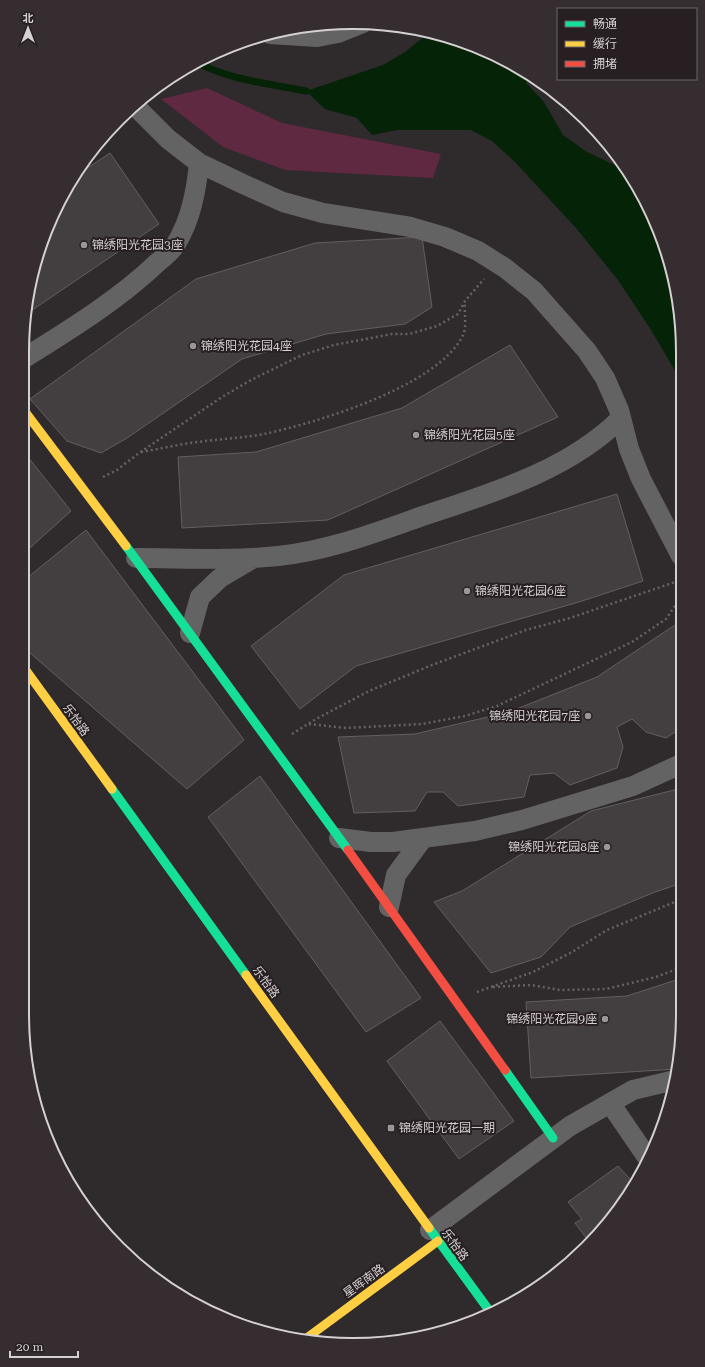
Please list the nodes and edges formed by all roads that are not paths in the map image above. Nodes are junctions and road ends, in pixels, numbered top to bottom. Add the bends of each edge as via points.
1 (349, 29) edge
2 (294, 34) edge
3 (138, 110) edge
4 (199, 163) junction
5 (29, 355) edge
6 (29, 417) edge
7 (621, 418) junction
8 (676, 546) edge
9 (136, 558) junction
10 (253, 558) junction
11 (190, 633) junction
12 (29, 675) edge
13 (676, 767) edge
14 (339, 838) junction
15 (423, 838) junction
16 (389, 907) junction
17 (669, 1081) edge
18 (610, 1103) junction
19 (552, 1138) junction
20 (645, 1154) edge
21 (434, 1236) junction
22 (487, 1309) edge
23 (310, 1335) edge

1 - 2 street via 338,34 317,37
3 - 4 street via 168,139
4 - 5 street via 197,189 188,222 175,246 146,274 82,321
4 - 7 street via 283,202 323,213 411,227 445,237 500,264 534,291 587,351 605,378
6 - 9 street
7 - 8 street via 641,479
7 - 10 street via 604,435 560,462 485,494 322,549
9 - 10 street
9 - 11 street
10 - 11 street via 220,578 200,597
11 - 14 street
12 - 21 street, 乐怡路
13 - 15 street via 633,786 522,820
14 - 15 street via 371,842
14 - 16 street
15 - 16 street via 396,875
16 - 19 street
17 - 18 street via 633,1090
18 - 19 street
18 - 20 street
19 - 21 street
21 - 22 street, 乐怡路
21 - 23 street, 星晖南路

